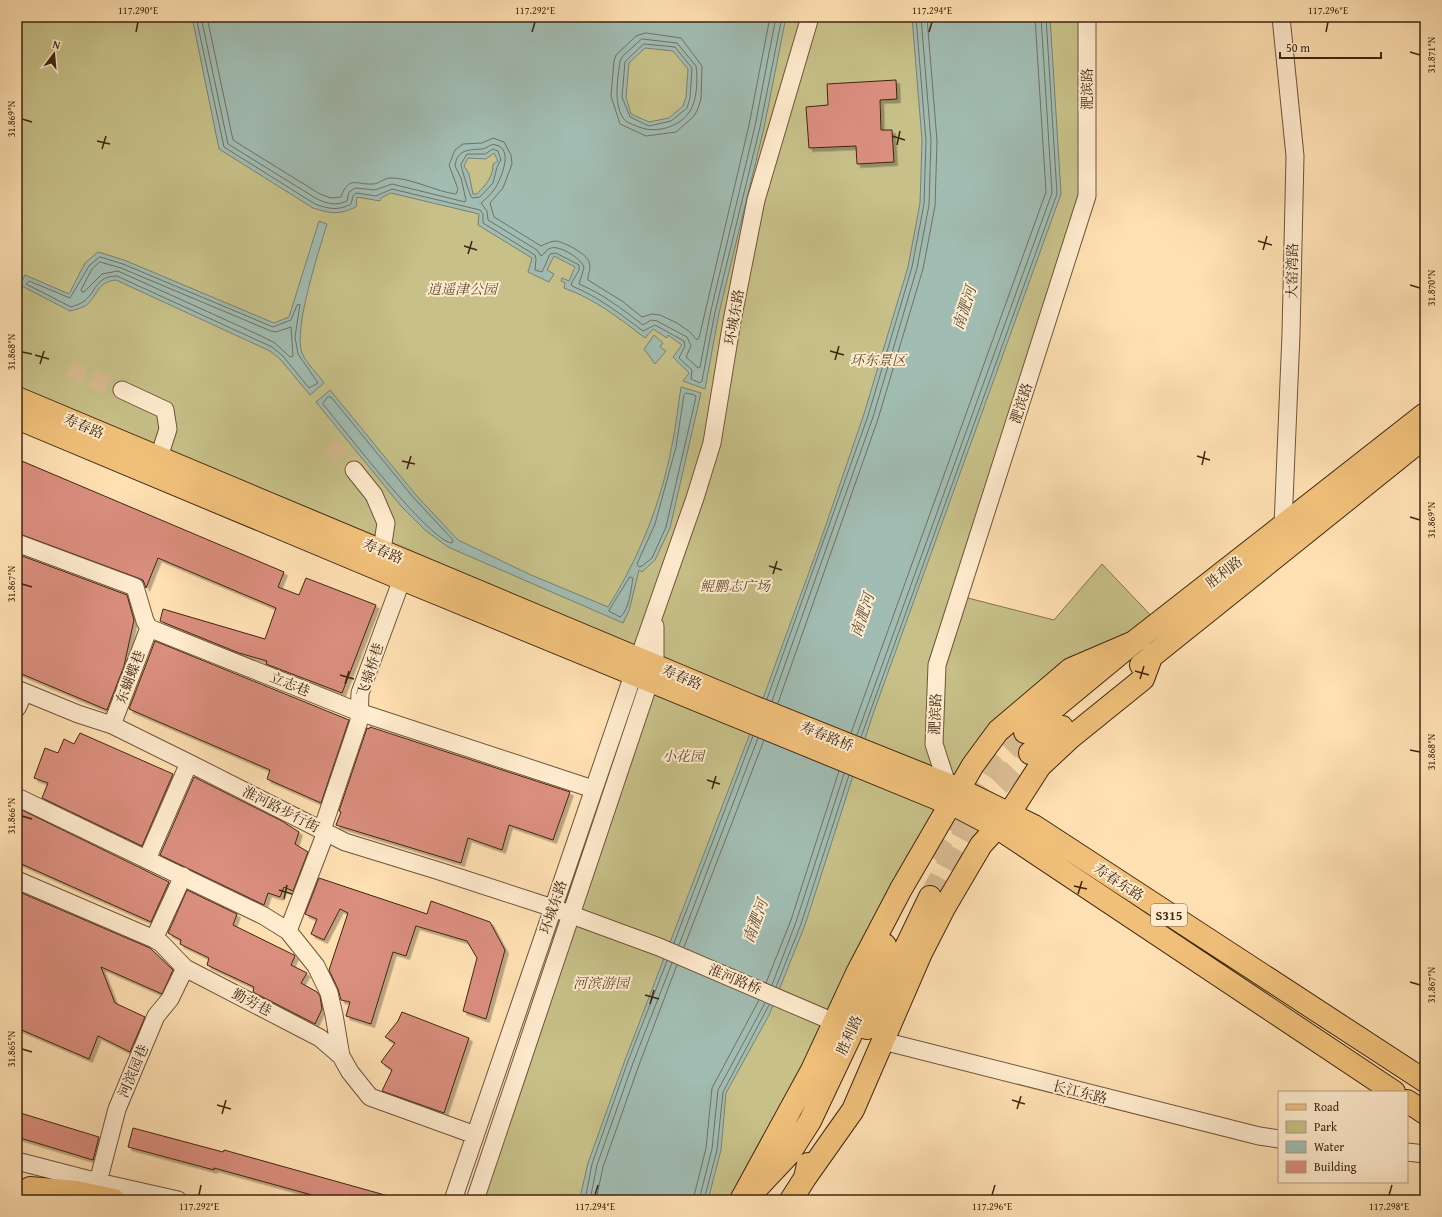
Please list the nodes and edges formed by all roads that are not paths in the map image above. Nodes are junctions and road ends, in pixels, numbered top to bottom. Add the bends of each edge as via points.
1 (810, 17) edge
2 (1087, 17) edge
3 (1281, 17) edge
4 (122, 390) tunnel mouth
5 (17, 398) edge
6 (1425, 414) edge
7 (17, 418) edge
8 (1425, 437) edge
9 (158, 457) junction
10 (354, 470) tunnel mouth
11 (1283, 525) junction
12 (17, 543) edge
13 (382, 550) junction
14 (402, 579) junction
15 (149, 628) junction
16 (1134, 642) junction
17 (1152, 655) junction
18 (644, 670) junction
19 (19, 697) edge
20 (359, 712) junction
21 (746, 712) joint
22 (112, 725) junction
23 (189, 762) junction
24 (900, 774) joint
25 (593, 790) junction
26 (952, 793) junction
27 (17, 797) edge
28 (1004, 821) junction
29 (324, 831) junction
30 (147, 858) junction
31 (931, 858) tunnel mouth
32 (183, 876) junction
33 (17, 880) edge
34 (930, 897) tunnel mouth
35 (553, 908) junction
36 (572, 915) junction
37 (288, 931) junction
38 (154, 939) junction
39 (185, 968) junction
40 (834, 1022) junction
41 (883, 1041) junction
42 (341, 1056) junction
43 (1425, 1081) edge
44 (1393, 1091) edge
45 (1408, 1102) edge
46 (1425, 1113) edge
47 (475, 1134) junction
48 (1278, 1139) edge
49 (1408, 1152) edge
50 (1425, 1154) edge
51 (17, 1161) edge
52 (805, 1178) junction
53 (98, 1182) junction
54 (23, 1186) edge
55 (68, 1200) edge
56 (114, 1200) edge
57 (178, 1200) edge
58 (453, 1200) edge
59 (476, 1200) edge
60 (742, 1200) edge
61 (746, 1200) edge
62 (791, 1200) edge

1 - 18 street, 环城东路 via 756,200 712,442 655,616
2 - 26 street, 淝滨路 via 1087,196 937,665 934,744
3 - 11 street, 大窑湾路 via 1295,156
4 - 9 street via 165,410 168,429
5 - 9 main road, 寿春路
6 - 11 main road, 胜利路
7 - 14 main road, 寿春路
8 - 17 main road, 胜利路
9 - 13 main road, 寿春路
10 - 13 street via 374,494 386,523
11 - 16 main road, 胜利路
12 - 15 street via 135,587
13 - 18 main road, 寿春路
14 - 18 main road, 寿春路
14 - 20 street, 飞骑桥巷 via 360,693
15 - 20 street, 立志巷
15 - 22 street, 东蝴蝶巷
16 - 17 main road, 胜利路 via 1028,743
16 - 26 main road via 1071,669 998,731
17 - 28 main road via 1143,679 1070,738 1040,766
18 - 21 main road, 寿春路
18 - 25 street, 环城东路
18 - 36 street, 环城东路
19 - 22 street, 淮河路步行街
20 - 25 street, 立志巷
20 - 29 street, 飞骑桥巷 via 360,721
21 - 24 main road, 寿春路桥
22 - 23 street, 淮河路步行街
23 - 29 street, 淮河路步行街
23 - 30 street
24 - 26 main road, 寿春东路 / S315
25 - 35 street, 环城东路
26 - 28 main road, 寿春东路 / S315
26 - 40 main road via 858,971
27 - 30 street
28 - 41 main road via 982,845 944,908 921,953
28 - 43 main road, 寿春东路 / S315 via 1040,831
28 - 44 main road, 寿春东路 / S315
29 - 35 street, 淮河路步行街 via 345,842
29 - 37 street, 飞骑桥巷
30 - 32 street
31 - 61 main road, 胜利路 via 906,900 883,948 854,1028 810,1121 789,1154
32 - 37 street via 264,916
32 - 38 street
33 - 38 street, 勤劳巷
34 - 52 main road, 胜利路 via 839,1085 813,1146
35 - 36 street, 淮河路步行街
35 - 47 street, 环城东路
36 - 40 street, 淮河路桥 via 667,950
36 - 59 street, 环城东路
37 - 42 street via 316,966 329,993
38 - 39 street, 勤劳巷
39 - 42 street, 勤劳巷 via 320,1038
39 - 53 street, 河滨园巷 via 170,998 156,1016 117,1109
40 - 60 main road via 812,1070
41 - 48 street, 长江东路 via 1107,1099
41 - 52 main road via 853,1110
42 - 47 street, 勤劳巷 via 370,1097
45 - 46 main road
47 - 58 street, 环城东路
49 - 50 street
51 - 53 street
52 - 62 main road, 胜利路
53 - 57 street
54 - 55 main road
54 - 56 main road via 76,1192

